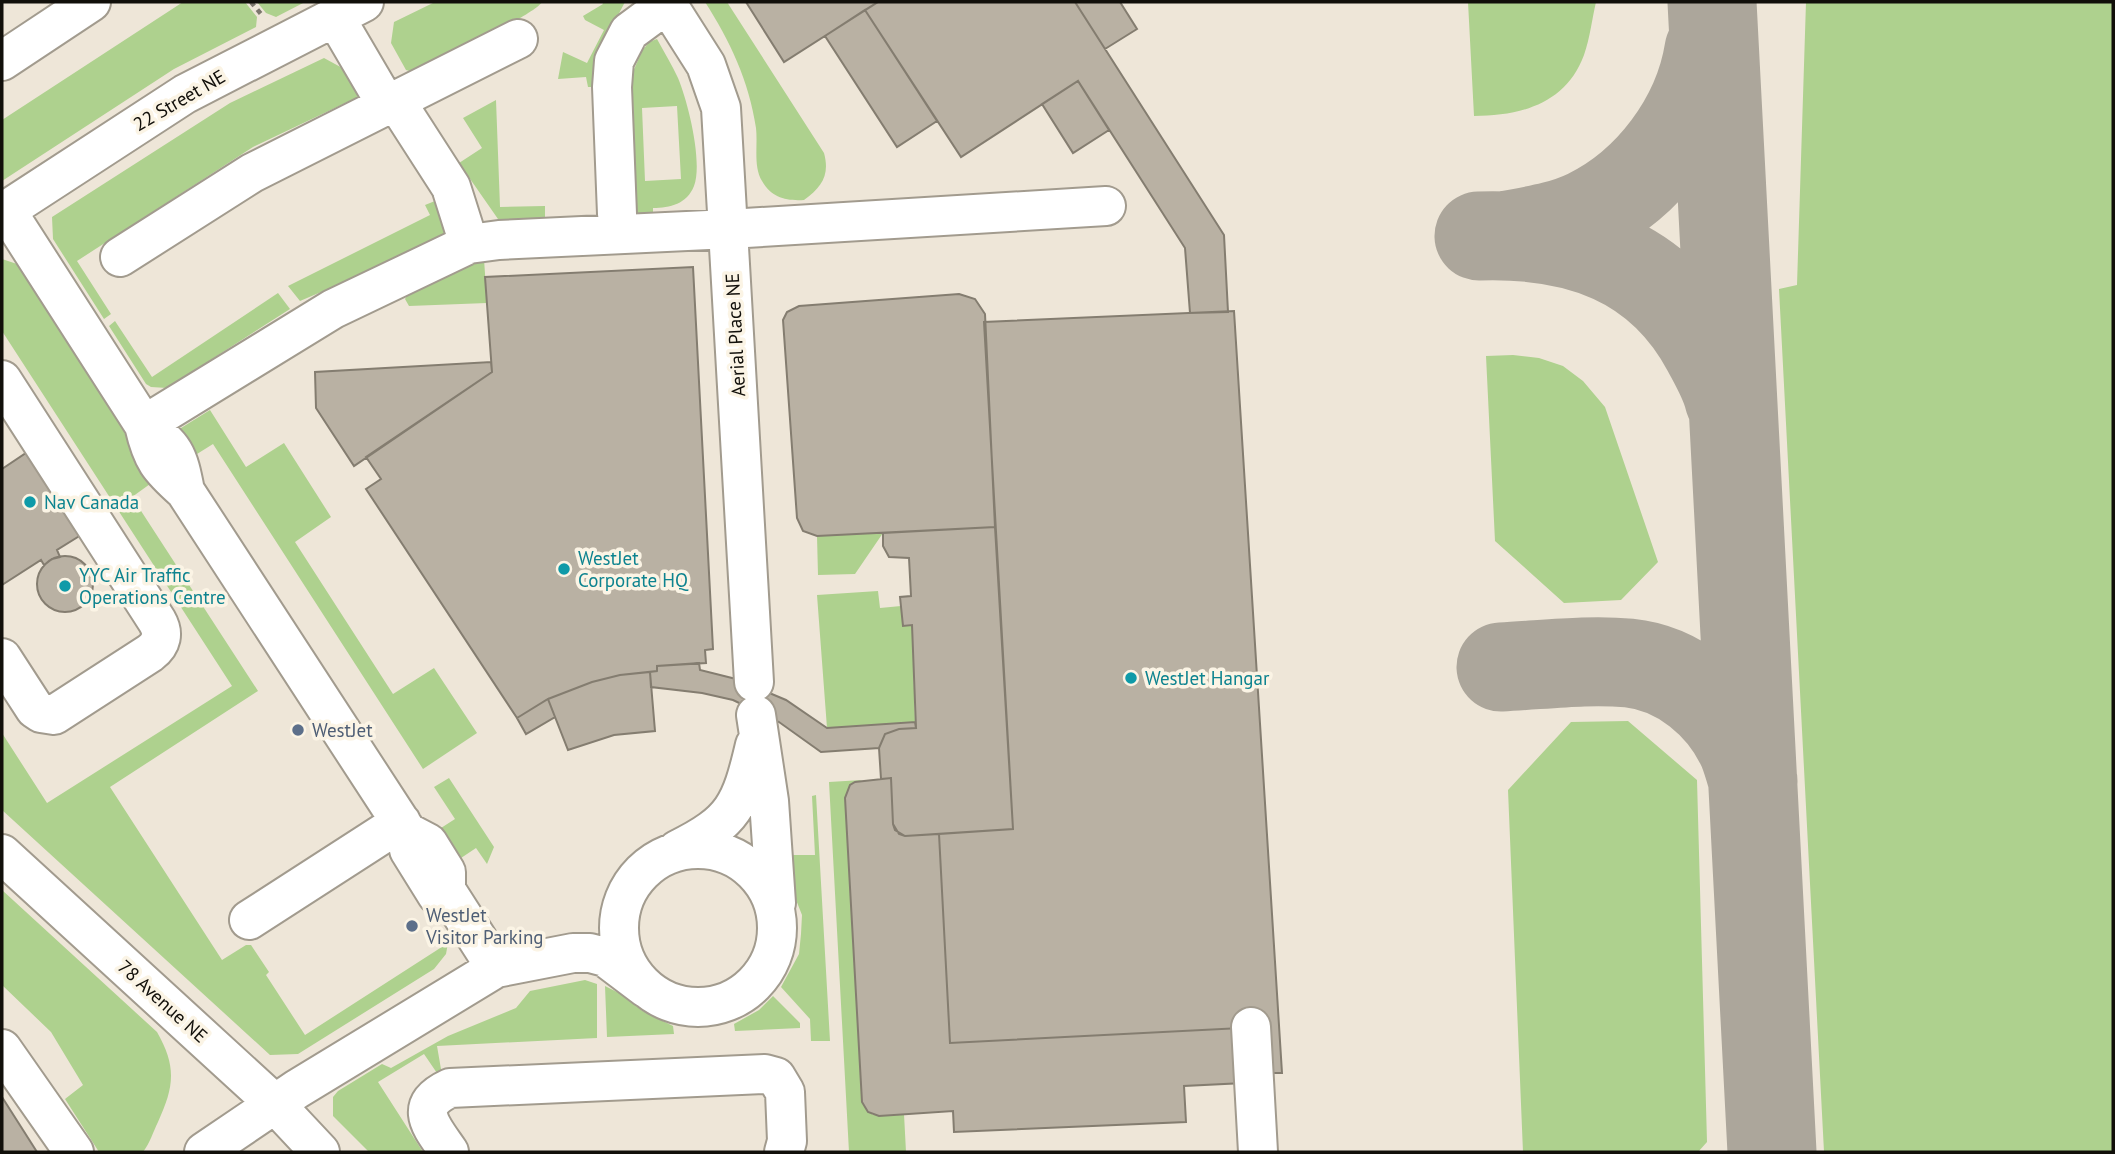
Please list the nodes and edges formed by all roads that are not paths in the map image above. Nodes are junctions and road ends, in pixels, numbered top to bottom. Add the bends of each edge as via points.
1 (91, 2) edge
2 (667, 3) edge
3 (350, 9) edge
4 (518, 39) dead end
5 (2, 61) edge
6 (395, 100) junction
7 (1107, 206) dead end
8 (4, 211) edge
9 (617, 214) dead end
10 (729, 229) junction
11 (484, 242) junction
12 (120, 257) dead end
13 (2, 380) edge
14 (144, 425) junction
15 (2, 658) edge
16 (756, 710) junction
17 (404, 827) junction
18 (2, 854) edge
19 (668, 854) junction
20 (623, 902) junction
21 (776, 915) junction
22 (249, 920) dead end
23 (573, 953) junction
24 (496, 968) junction
25 (646, 988) junction
26 (1251, 1027) dead end
27 (2, 1049) edge
28 (275, 1104) junction
29 (74, 1152) edge
30 (204, 1152) edge
31 (320, 1152) edge
32 (449, 1152) edge
33 (784, 1152) edge
34 (1258, 1152) edge

1 - 5 street
2 - 9 street via 629,32 614,61
2 - 10 street, Aerial Place NE via 706,65 721,108
3 - 6 street
3 - 8 street, 22 Street NE via 185,93
4 - 6 street
6 - 11 street
6 - 12 street via 252,173
7 - 10 street
8 - 14 street
10 - 11 street
10 - 16 street, Aerial Place NE
11 - 14 street via 333,309
13 - 15 street via 162,635 150,653 54,715 35,709
14 - 17 street via 150,451 185,491
16 - 19 street via 738,803 718,826
16 - 21 street via 769,801
17 - 22 street
17 - 24 street via 428,843 446,872 442,893
18 - 28 street, 78 Avenue NE
19 - 20 street via 633,882
19 - 21 street via 691,848 715,850 737,859 756,873 769,892
20 - 23 street via 605,933
20 - 25 street via 621,947
21 - 25 street via 777,939 769,962 756,982 737,997 714,1006 690,1006 666,1000
23 - 24 street
23 - 25 street via 605,957
24 - 28 street
26 - 34 street
27 - 29 street
28 - 30 street
28 - 31 street, 78 Avenue NE
32 - 33 street via 427,1108 450,1088 765,1073 776,1077 785,1092

